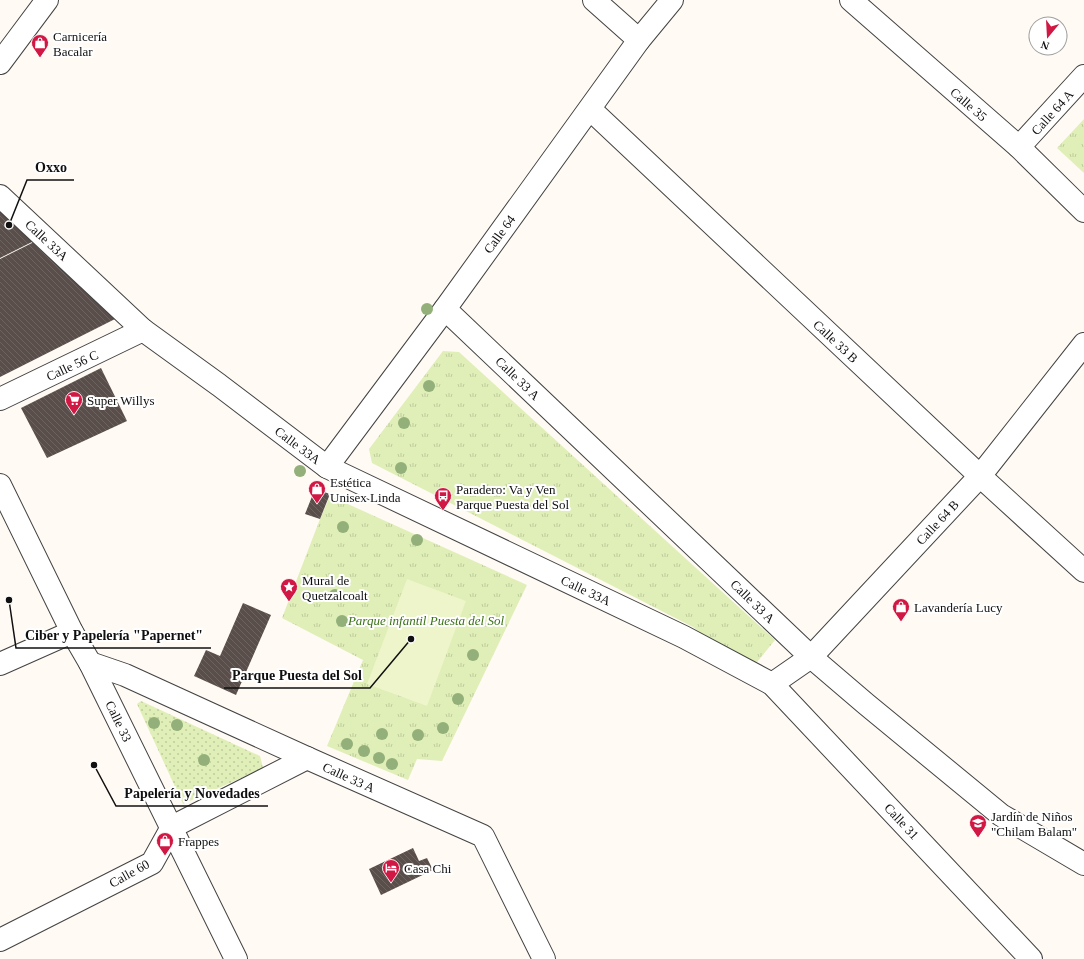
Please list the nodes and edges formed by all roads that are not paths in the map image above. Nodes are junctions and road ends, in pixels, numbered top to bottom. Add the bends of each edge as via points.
1 (47, 0) edge
2 (594, 0) edge
3 (672, 0) edge
4 (851, 0) edge
5 (640, 40) junction
6 (0, 63) edge
7 (1084, 76) edge
8 (590, 109) junction
9 (1019, 148) junction
10 (0, 196) edge
11 (1084, 211) edge
12 (445, 308) junction
13 (143, 330) junction
14 (1084, 344) edge
15 (0, 398) edge
16 (327, 467) junction
17 (980, 476) junction
18 (0, 485) edge
19 (1084, 571) edge
20 (72, 632) junction
21 (811, 657) junction
22 (90, 663) junction
23 (0, 664) edge
24 (772, 684) junction
25 (307, 758) junction
26 (172, 827) junction
27 (1084, 864) edge
28 (0, 940) edge
29 (236, 959) edge
30 (544, 959) edge
31 (1031, 959) edge

1 - 6 street
2 - 5 street
3 - 5 street, Calle 64
4 - 9 street, Calle 35
5 - 8 street, Calle 64
7 - 9 street, Calle 64 A
8 - 12 street, Calle 64
8 - 17 street, Calle 33 B
9 - 11 street, Calle 35
10 - 13 street, Calle 33A
12 - 16 street, Calle 64
12 - 21 street, Calle 33 A
13 - 15 street, Calle 56 C
13 - 16 street, Calle 33A
14 - 17 street, Calle 64 B
16 - 24 street, Calle 33A via 684,637
17 - 19 street, Calle 33 B
17 - 21 street, Calle 64 B
18 - 20 street, Calle 33
20 - 22 street, Calle 33
20 - 23 street
21 - 24 street, Calle 64 B
21 - 27 street, Calle 33 A via 1001,815
22 - 25 street, Calle 33 A via 125,675
22 - 26 street, Calle 33
24 - 31 street, Calle 31
25 - 26 street
25 - 30 street, Calle 33 A via 483,836
26 - 28 street, Calle 60 via 152,863
26 - 29 street, Calle 33

